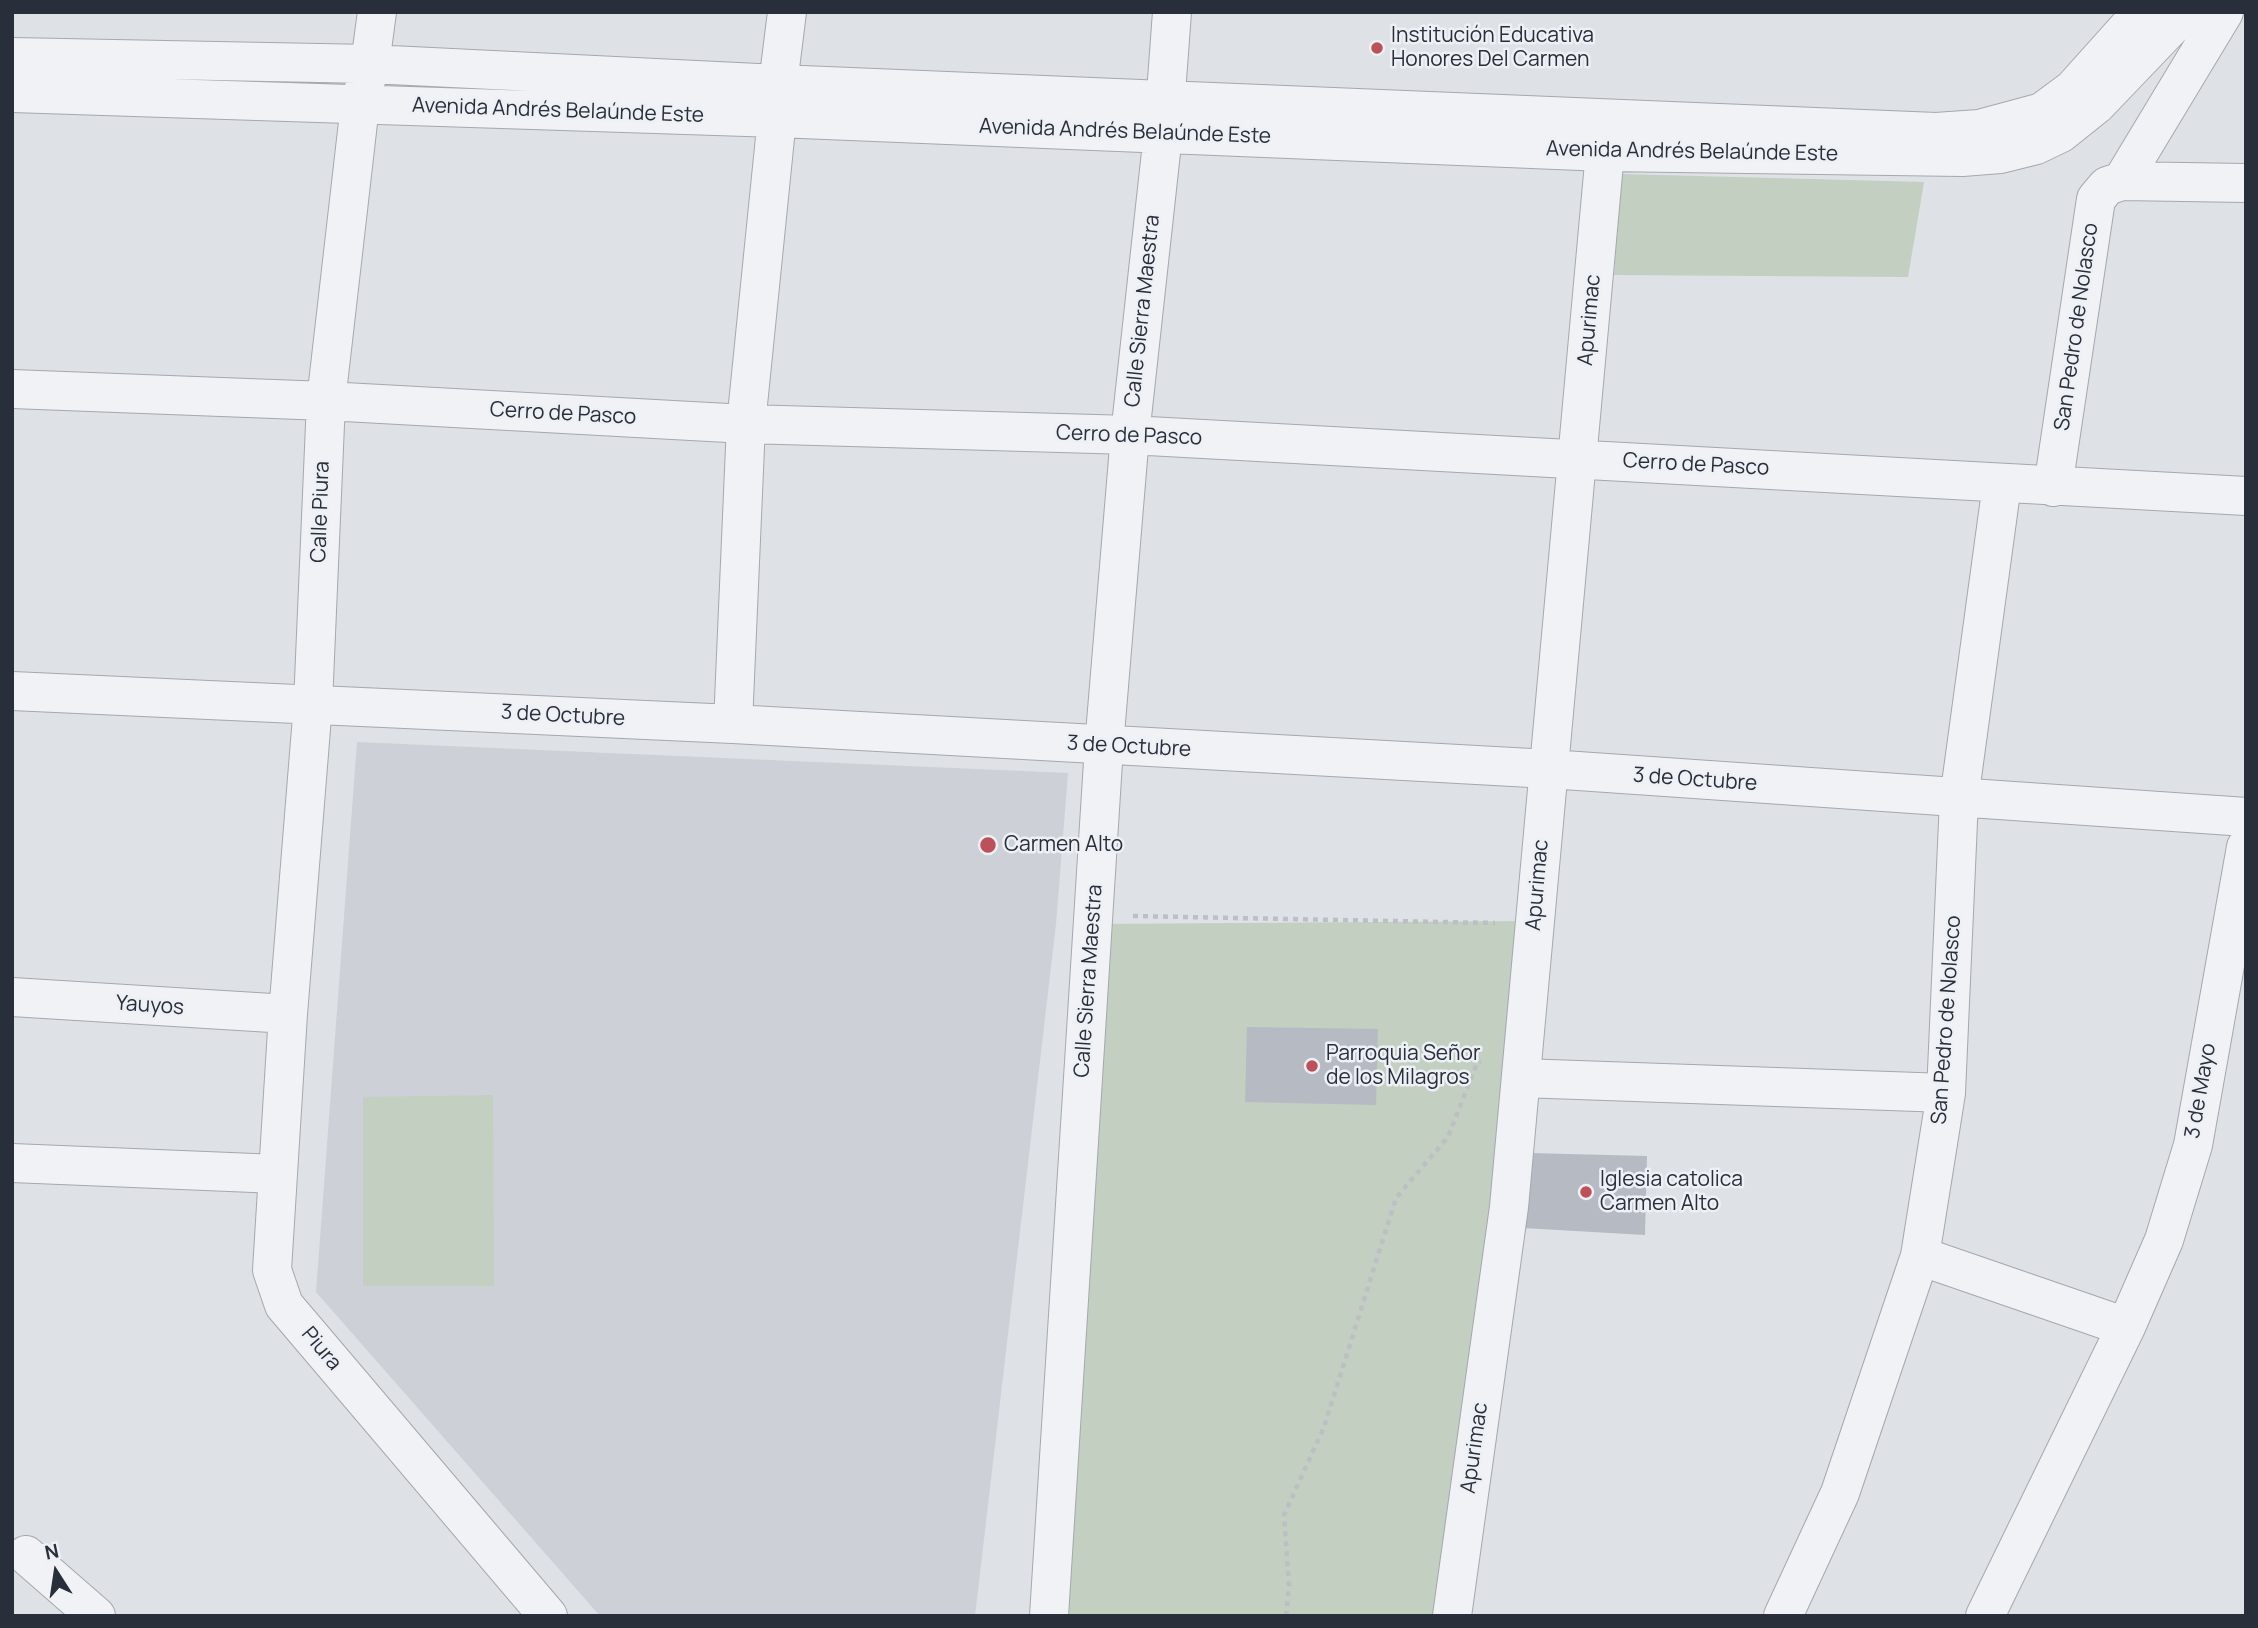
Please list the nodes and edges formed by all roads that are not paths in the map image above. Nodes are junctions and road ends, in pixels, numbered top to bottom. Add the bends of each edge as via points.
1 (377, 12) edge
2 (787, 12) edge
3 (1172, 12) edge
4 (2142, 12) edge
5 (2185, 12) edge
6 (2224, 12) edge
7 (12, 57) edge
8 (370, 64) junction
9 (12, 93) edge
10 (778, 101) junction
11 (360, 105) junction
12 (1163, 117) junction
13 (1605, 152) junction
14 (2122, 181) junction
15 (2246, 183) edge
16 (12, 389) edge
17 (326, 401) junction
18 (747, 424) junction
19 (1130, 435) junction
20 (1577, 458) junction
21 (2002, 484) junction
22 (2053, 487) junction
23 (2246, 496) edge
24 (12, 691) edge
25 (313, 704) junction
26 (733, 724) junction
27 (1104, 746) junction
28 (1549, 769) junction
29 (1959, 799) junction
30 (2246, 817) edge
31 (2246, 847) edge
32 (12, 997) edge
33 (288, 1014) junction
34 (1522, 1060) junction
35 (1946, 1093) junction
36 (12, 1163) edge
37 (278, 1174) junction
38 (1920, 1256) junction
39 (2126, 1327) junction
40 (26, 1555) dead end
41 (96, 1616) edge
42 (548, 1616) edge
43 (1049, 1616) edge
44 (1452, 1616) edge
45 (1783, 1616) edge
46 (1986, 1616) edge

1 - 8 street, Calle Piura
2 - 10 street
3 - 12 street, Calle Sierra Maestra
4 - 12 street, Avenida Andrés Belaúnde Este via 2073,89 2042,112 1979,129 1936,132
5 - 13 street, Avenida Andrés Belaúnde Este via 2096,105 2061,133 2000,154
6 - 14 street
7 - 8 street, Avenida Andrés Belaúnde Este
8 - 10 street, Avenida Andrés Belaúnde Este
8 - 11 street, Calle Piura
9 - 11 street, Avenida Andrés Belaúnde Este
10 - 11 street, Avenida Andrés Belaúnde Este
10 - 12 street, Avenida Andrés Belaúnde Este
10 - 18 street
11 - 17 street, Calle Piura
12 - 13 street, Avenida Andrés Belaúnde Este
12 - 19 street, Calle Sierra Maestra
13 - 20 street, Apurimac
14 - 15 street
14 - 22 street, San Pedro de Nolasco via 2107,186 2096,200
16 - 17 street, Cerro de Pasco
17 - 18 street, Cerro de Pasco
17 - 25 street, Calle Piura
18 - 19 street, Cerro de Pasco
18 - 26 street
19 - 20 street, Cerro de Pasco
19 - 27 street, Calle Sierra Maestra
20 - 21 street, Cerro de Pasco
20 - 28 street, Apurimac
21 - 22 street, Cerro de Pasco
21 - 29 street, San Pedro de Nolasco
22 - 23 street, Cerro de Pasco
24 - 25 street, 3 de Octubre
25 - 26 street, 3 de Octubre
25 - 33 street, Calle Piura
26 - 27 street, 3 de Octubre
27 - 28 street, 3 de Octubre
27 - 43 street, Calle Sierra Maestra
28 - 29 street, 3 de Octubre
28 - 34 street, Apurimac
29 - 30 street, 3 de Octubre
29 - 35 street, San Pedro de Nolasco
31 - 39 street, 3 de Mayo via 2193,1145 2164,1240
32 - 33 street, Yauyos
33 - 37 street, Piura
34 - 35 street
34 - 44 street, Apurimac via 1508,1206
35 - 38 street, San Pedro de Nolasco
36 - 37 street
37 - 42 street, Piura via 272,1270 284,1305
38 - 39 street
38 - 45 street, San Pedro de Nolasco via 1840,1493
39 - 46 street, 3 de Mayo
40 - 41 street

